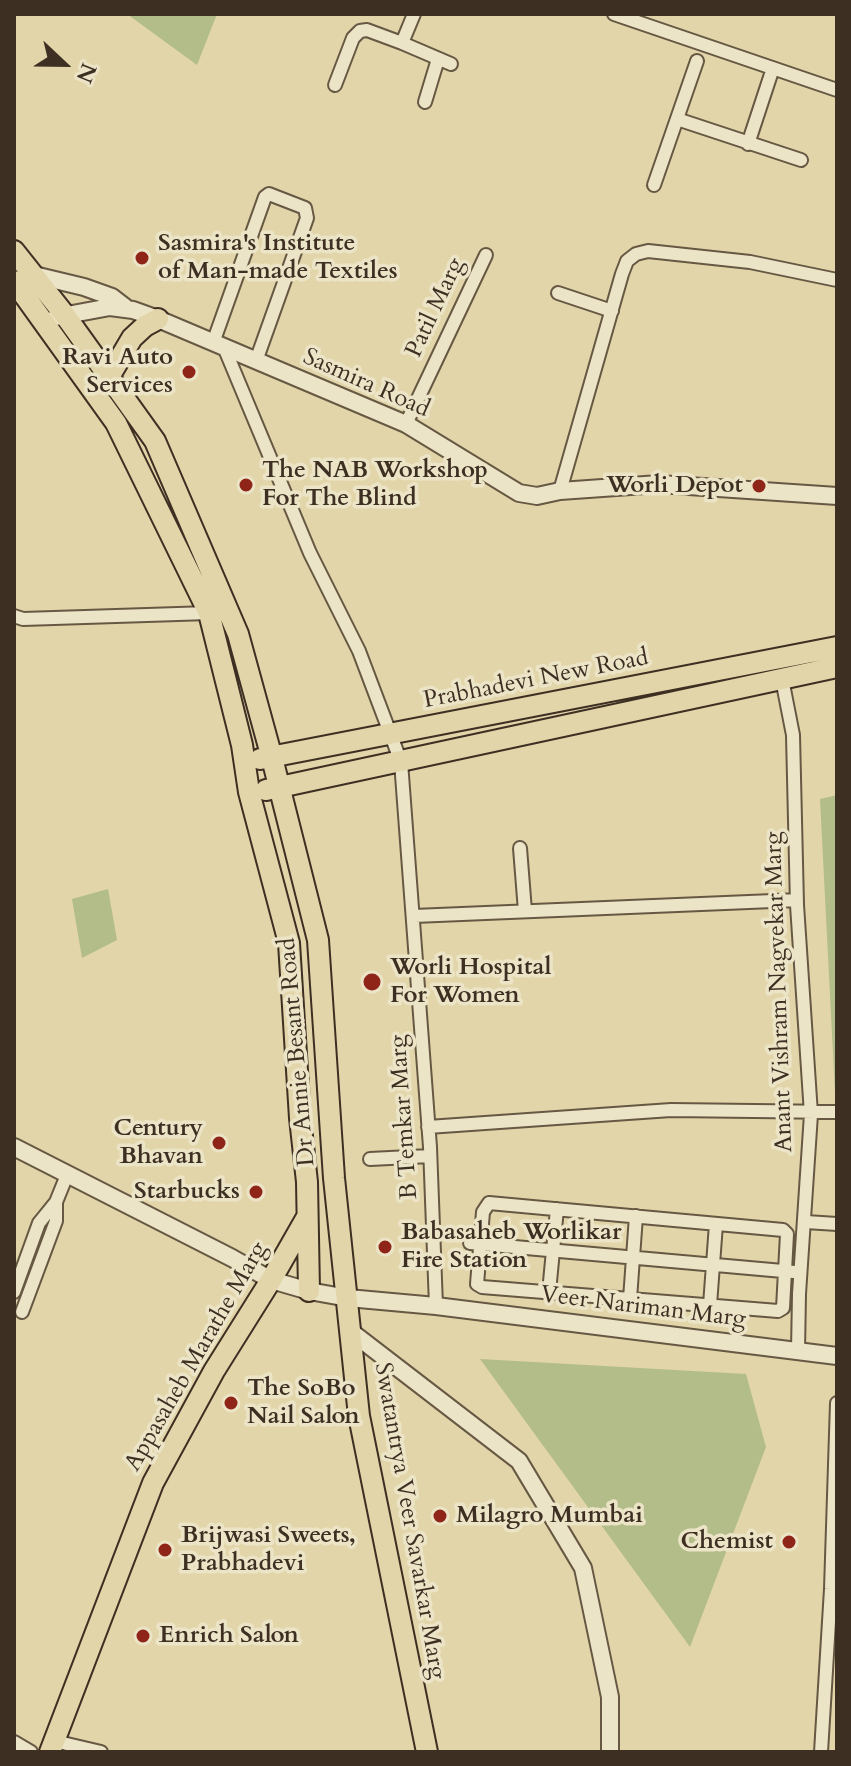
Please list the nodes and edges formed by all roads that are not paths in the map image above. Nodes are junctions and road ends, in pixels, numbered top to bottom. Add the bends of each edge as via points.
1 (414, 14) edge
2 (614, 14) edge
3 (402, 43) junction
4 (697, 61) dead end
5 (773, 68) junction
6 (335, 85) dead end
7 (837, 90) edge
8 (425, 102) dead end
9 (677, 119) junction
10 (748, 144) junction
11 (801, 160) dead end
12 (654, 185) dead end
13 (14, 251) edge
14 (486, 255) dead end
15 (24, 278) edge
16 (837, 280) edge
17 (558, 293) dead end
18 (126, 308) junction
19 (612, 311) junction
20 (54, 317) junction
21 (158, 319) junction
22 (218, 345) junction
23 (256, 361) junction
24 (109, 377) junction
25 (406, 424) junction
26 (560, 491) junction
27 (837, 496) edge
28 (209, 613) junction
29 (14, 616) edge
30 (837, 647) edge
31 (837, 667) edge
32 (782, 679) junction
33 (392, 735) junction
34 (272, 758) junction
35 (245, 761) junction
36 (401, 762) junction
37 (279, 788) junction
38 (249, 792) junction
39 (520, 848) dead end
40 (797, 900) junction
41 (525, 911) junction
42 (414, 916) junction
43 (837, 1112) edge
44 (811, 1114) junction
45 (428, 1127) junction
46 (14, 1147) edge
47 (430, 1156) junction
48 (370, 1159) dead end
49 (67, 1175) junction
50 (56, 1202) junction
51 (557, 1209) junction
52 (308, 1215) junction
53 (636, 1216) junction
54 (806, 1222) junction
55 (716, 1224) junction
56 (837, 1224) edge
57 (475, 1243) junction
58 (553, 1250) junction
59 (633, 1258) junction
60 (713, 1265) junction
61 (786, 1271) junction
62 (800, 1273) junction
63 (271, 1280) junction
64 (309, 1291) junction
65 (14, 1292) edge
66 (549, 1292) junction
67 (348, 1298) junction
68 (630, 1299) junction
69 (710, 1305) junction
70 (436, 1306) junction
71 (22, 1312) dead end
72 (350, 1331) junction
73 (798, 1351) junction
74 (837, 1356) edge
75 (837, 1403) edge
76 (834, 1589) edge
77 (14, 1742) edge
78 (52, 1747) edge
79 (31, 1752) edge
80 (101, 1752) edge
81 (427, 1752) edge
82 (610, 1752) edge
83 (821, 1752) edge

1 - 3 street
2 - 5 street
3 - 6 street via 360,31
3 - 8 street via 444,62
4 - 9 street
5 - 7 street
5 - 10 street
9 - 10 street
9 - 12 street
10 - 11 street
13 - 15 main road
14 - 25 street, Patil Marg
15 - 18 street via 84,287
15 - 20 main road
16 - 19 street via 750,262 648,251 627,261
17 - 19 street
18 - 20 street, Sasmira Road
18 - 21 street, Sasmira Road
19 - 26 street
20 - 24 main road, Dr Annie Besant Road
20 - 28 main road, Dr Annie Besant Road via 116,423
21 - 22 street, Sasmira Road
21 - 24 main road via 132,338
22 - 23 street, Sasmira Road
22 - 23 street via 265,197 305,208 307,218
22 - 33 street, B Temkar Marg via 359,651
23 - 25 street, Sasmira Road
24 - 34 main road, Dr Annie Besant Road via 155,441 205,554 238,634
25 - 26 street, Sasmira Road via 505,487 537,496
26 - 27 street, Sasmira Road via 659,484
28 - 29 street
28 - 35 main road, Dr Annie Besant Road
30 - 33 main road, Prabhadevi New Road
31 - 32 main road, Prabhadevi New Road
32 - 36 main road, Prabhadevi New Road
32 - 40 street, Anant Vishram Nagvekar Marg via 793,735
33 - 34 main road, Prabhadevi New Road
33 - 36 street, B Temkar Marg
34 - 35 main road, Prabhadevi New Road
34 - 37 main road, Dr Annie Besant Road
35 - 38 main road, Dr Annie Besant Road
36 - 37 main road, Prabhadevi New Road
36 - 42 street, B Temkar Marg
37 - 38 main road, Prabhadevi New Road
37 - 67 main road, Dr Annie Besant Road via 318,940
38 - 52 main road, Dr Annie Besant Road via 289,943
39 - 41 street
40 - 41 street
40 - 44 street, Anant Vishram Nagvekar Marg
41 - 42 street
42 - 45 street, B Temkar Marg
43 - 44 street
44 - 45 street via 671,1110
44 - 54 street, Anant Vishram Nagvekar Marg
45 - 47 street, B Temkar Marg
46 - 49 street, Veer Nariman Marg
47 - 48 street
47 - 70 street, B Temkar Marg
49 - 50 street
49 - 63 street, Veer Nariman Marg
50 - 65 street via 39,1223
50 - 71 street via 56,1221
51 - 53 street
51 - 57 street via 489,1203
51 - 58 street
52 - 63 main road, Appasaheb Marathe Marg
52 - 64 main road, Dr Annie Besant Road
53 - 55 street
53 - 59 street
54 - 56 street
54 - 62 street, Anant Vishram Nagvekar Marg
55 - 60 street
55 - 61 street via 786,1231
57 - 58 street
57 - 66 street via 479,1286
58 - 59 street
58 - 66 street
59 - 60 street
59 - 68 street
60 - 61 street
60 - 69 street
61 - 62 street
61 - 69 street via 781,1310
62 - 73 street, Anant Vishram Nagvekar Marg
63 - 64 street, Veer Nariman Marg
63 - 78 main road, Appasaheb Marathe Marg via 153,1483
64 - 67 street, Veer Nariman Marg
66 - 68 street
67 - 70 street, Veer Nariman Marg
67 - 72 main road, Swatantrya Veer Savarkar Marg
68 - 69 street
70 - 73 street, Veer Nariman Marg
72 - 81 main road, Swatantrya Veer Savarkar Marg via 359,1416
72 - 82 street via 519,1461 583,1568 610,1697
73 - 74 street, Veer Nariman Marg
75 - 76 street
76 - 83 street
77 - 79 street
78 - 80 street

